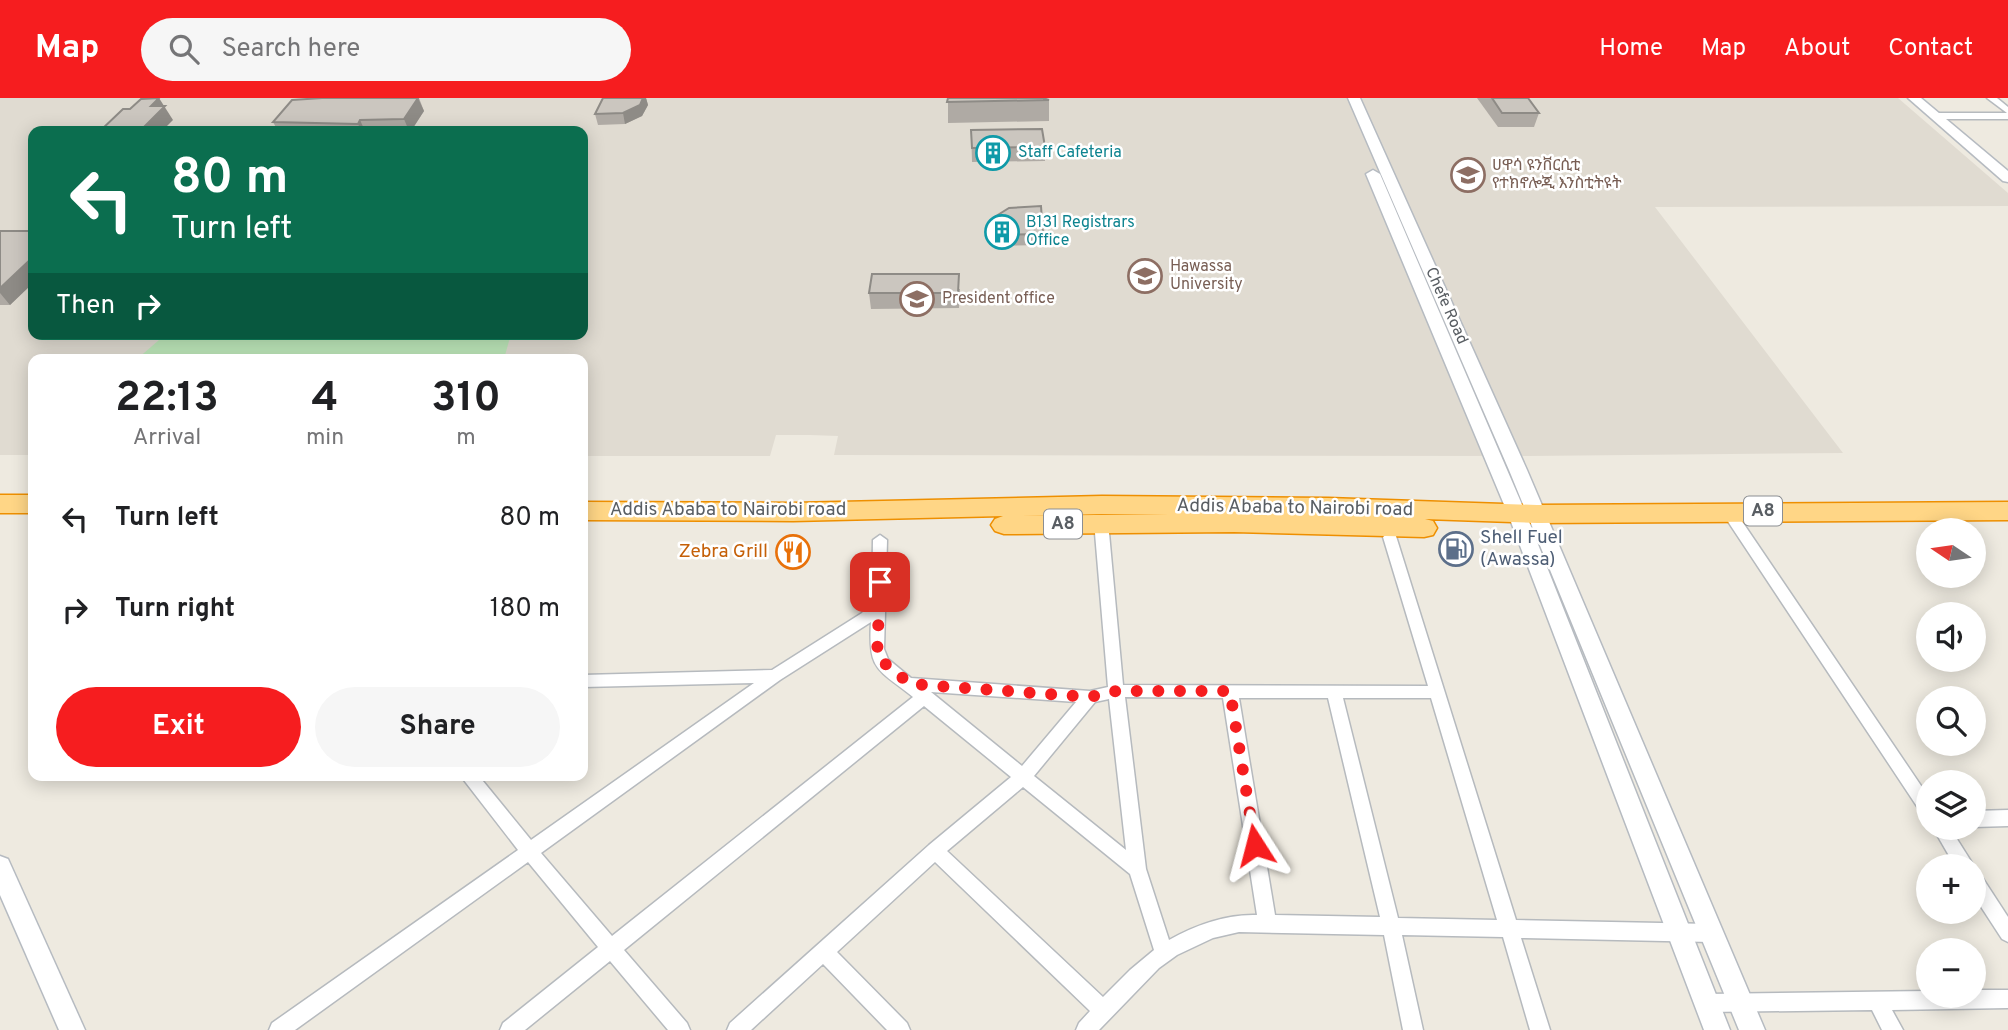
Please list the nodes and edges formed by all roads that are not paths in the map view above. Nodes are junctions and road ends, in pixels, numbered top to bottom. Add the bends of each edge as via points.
1 (1341, 98) edge
2 (1354, 98) edge
3 (1914, 98) edge
4 (1991, 98) edge
5 (2008, 113) edge
6 (1935, 116) junction
7 (2008, 178) edge
8 (0, 504) edge
9 (28, 505) edge
10 (588, 511) edge
11 (2008, 511) edge
12 (0, 520) edge
13 (28, 520) edge
14 (1734, 520) junction
15 (1530, 522) junction
16 (588, 528) edge
17 (2008, 528) edge
18 (1102, 533) dead end
19 (1390, 537) dead end
20 (880, 540) dead end
21 (879, 603) junction
22 (775, 676) junction
23 (588, 681) edge
24 (910, 684) junction
25 (1116, 691) junction
26 (1230, 691) junction
27 (1334, 691) junction
28 (1436, 692) junction
29 (925, 696) junction
30 (1090, 697) junction
31 (1024, 776) junction
32 (473, 781) edge
33 (1916, 791) edge
34 (2008, 818) edge
35 (1986, 819) edge
36 (528, 851) junction
37 (935, 851) junction
38 (0, 867) edge
39 (1137, 869) junction
40 (1986, 899) edge
41 (1267, 922) junction
42 (1391, 925) junction
43 (1509, 929) junction
44 (1681, 932) junction
45 (1712, 933) junction
46 (2008, 933) edge
47 (613, 948) junction
48 (825, 953) junction
49 (1164, 953) junction
50 (2008, 999) edge
51 (1877, 1001) junction
52 (1741, 1002) junction
53 (1707, 1003) junction
54 (1104, 1011) junction
55 (72, 1030) edge
56 (279, 1030) edge
57 (510, 1030) edge
58 (680, 1030) edge
59 (737, 1030) edge
60 (900, 1030) edge
61 (1086, 1030) edge
62 (1413, 1030) edge
63 (1540, 1030) edge
64 (1717, 1030) edge
65 (1752, 1030) edge
66 (1893, 1030) edge

1 - 15 street, Chefe Road
2 - 15 street, Chefe Road
3 - 6 street
4 - 5 street
5 - 6 street
6 - 7 street
8 - 9 highway
10 - 15 highway, Addis Ababa to Nairobi road / A8 via 1328,507
11 - 14 highway, Addis Ababa to Nairobi road / A8
12 - 13 highway
14 - 15 highway, Addis Ababa to Nairobi road / A8
14 - 17 highway, Addis Ababa to Nairobi road / A8
14 - 33 street
15 - 16 highway, Addis Ababa to Nairobi road / A8
15 - 44 street
15 - 45 street
18 - 25 street
19 - 28 street
20 - 21 street
21 - 22 street via 867,617
21 - 24 street via 877,657
22 - 23 street
22 - 36 street
24 - 29 street
24 - 30 street
25 - 26 street
25 - 30 street
25 - 39 street
26 - 27 street
26 - 41 street
27 - 28 street
27 - 42 street
28 - 43 street
29 - 31 street
29 - 47 street
30 - 31 street
31 - 37 street
31 - 39 street
32 - 36 street
34 - 35 street
36 - 47 street
36 - 56 street
37 - 48 street
37 - 54 street
38 - 55 street
39 - 49 street
40 - 46 street
41 - 42 street
41 - 49 street via 1211,928 1186,937
42 - 43 street
42 - 62 street
43 - 44 street
43 - 63 street
44 - 45 street
44 - 53 street
45 - 52 street
47 - 57 street
47 - 58 street
48 - 59 street
48 - 60 street
49 - 54 street
50 - 51 street
51 - 52 street
51 - 66 street
52 - 53 street
52 - 65 street
53 - 64 street
54 - 61 street

